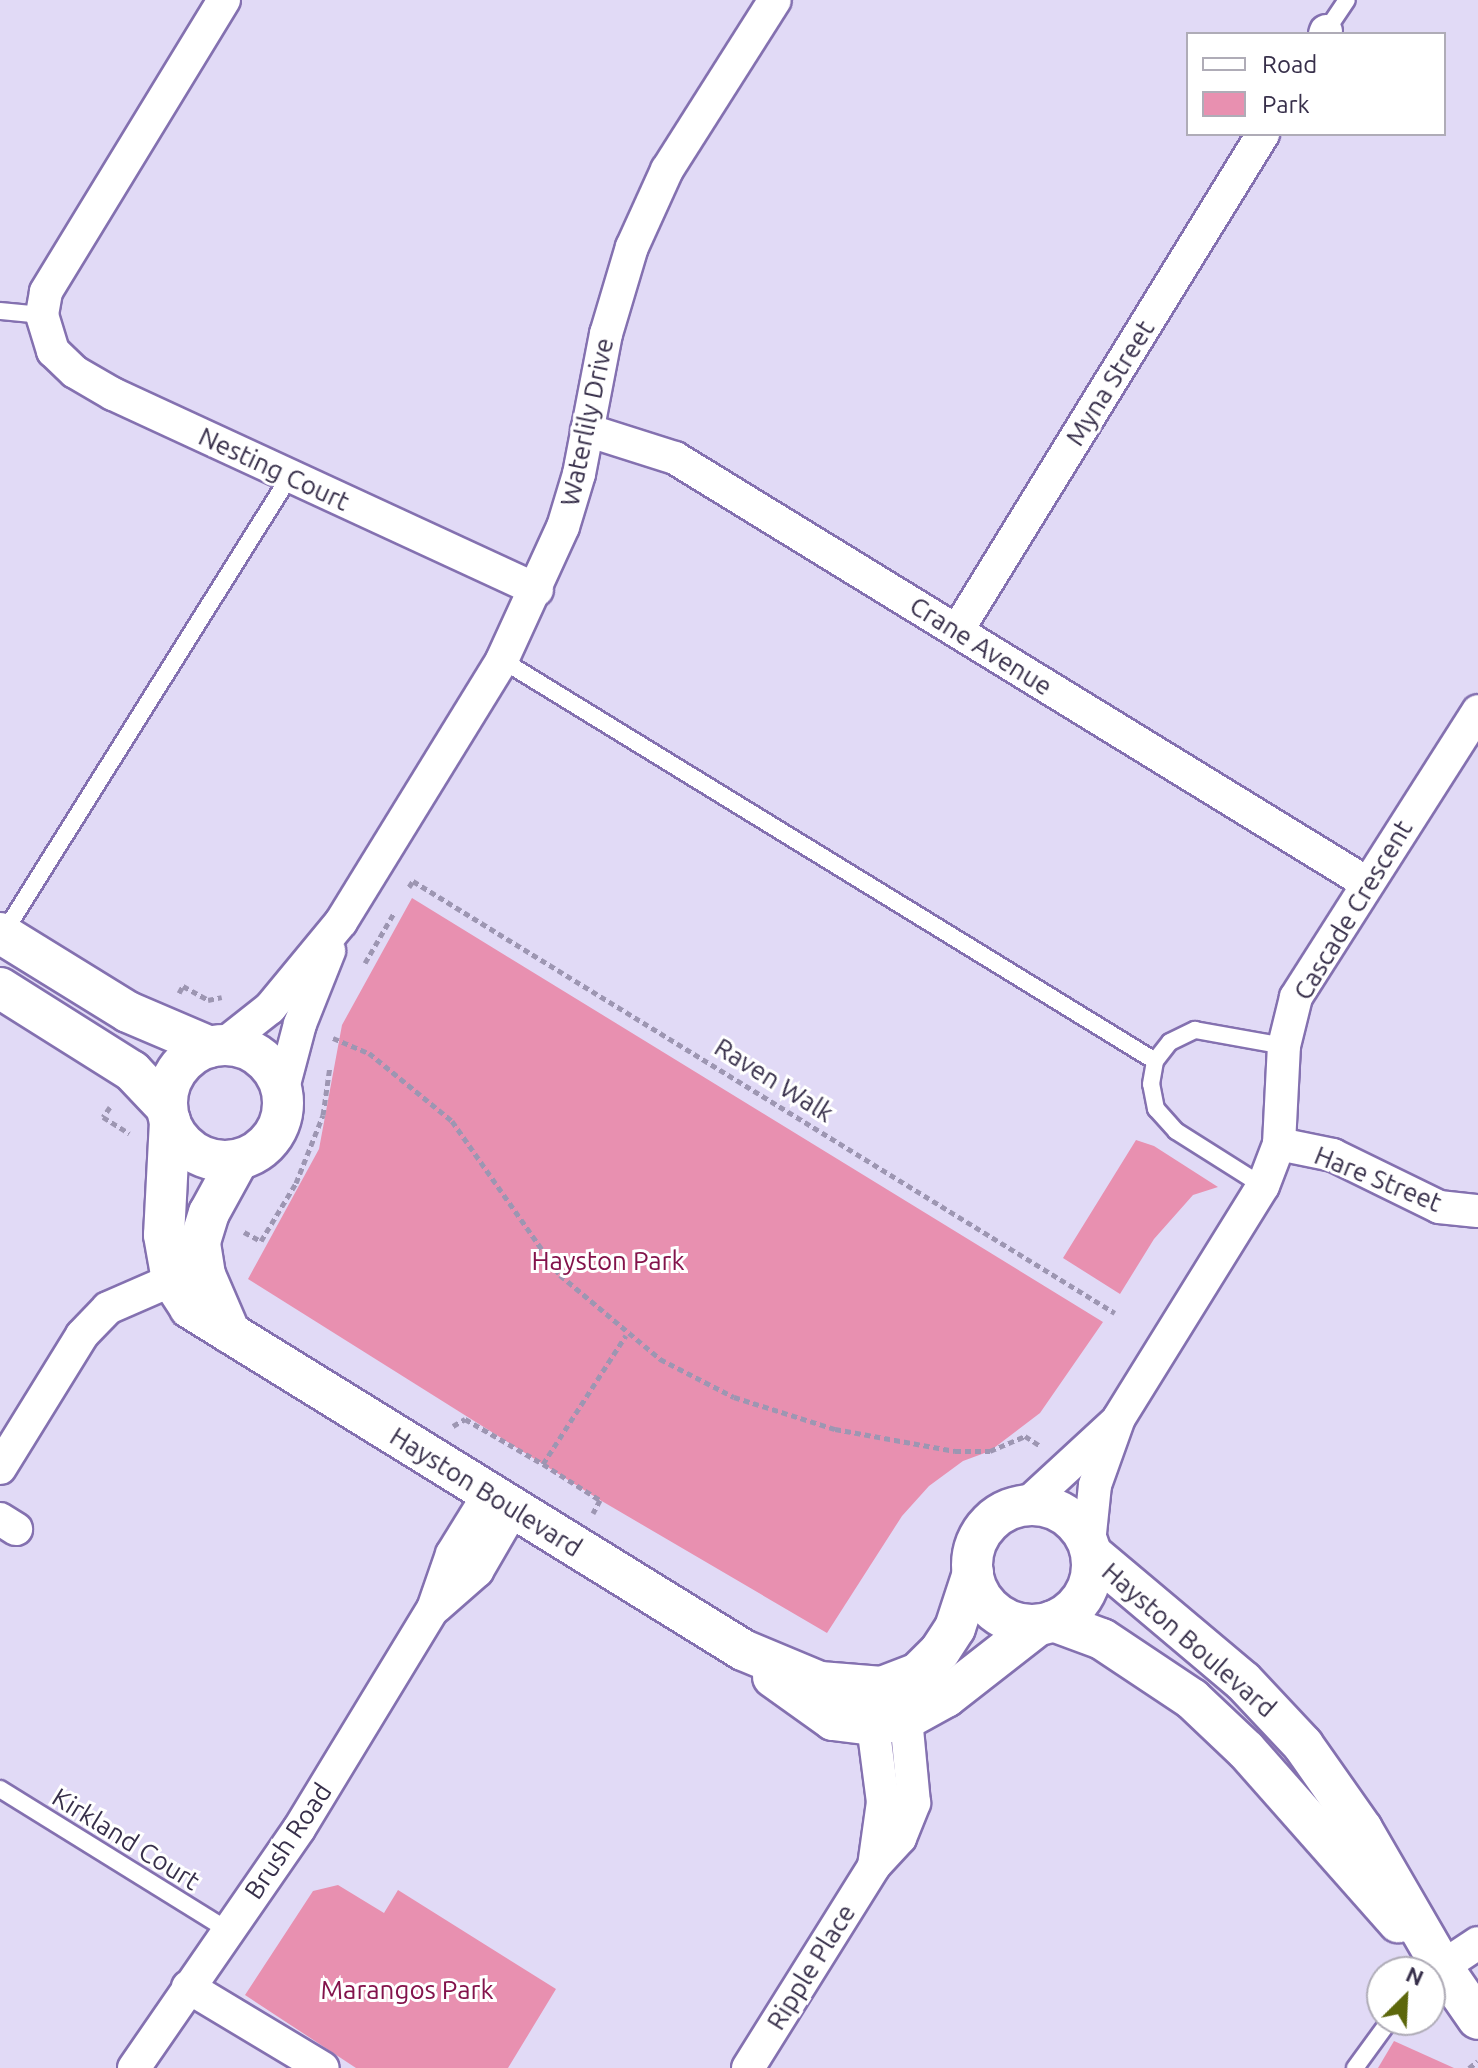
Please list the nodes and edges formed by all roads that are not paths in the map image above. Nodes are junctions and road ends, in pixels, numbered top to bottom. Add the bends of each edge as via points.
1 (224, 0) edge
2 (775, 0) edge
3 (1347, 0) edge
4 (1327, 32) edge
5 (1262, 136) edge
6 (0, 311) edge
7 (42, 315) junction
8 (587, 430) junction
9 (290, 476) junction
10 (537, 590) junction
11 (957, 631) junction
12 (502, 660) junction
13 (1478, 711) edge
14 (1367, 883) junction
15 (341, 922) junction
16 (2, 934) edge
17 (0, 988) edge
18 (217, 1046) junction
19 (1284, 1046) junction
20 (1155, 1061) junction
21 (282, 1092) junction
22 (168, 1114) junction
23 (1279, 1144) junction
24 (238, 1160) junction
25 (1263, 1186) junction
26 (1478, 1211) edge
27 (188, 1278) junction
28 (1119, 1418) junction
29 (0, 1468) edge
30 (501, 1502) junction
31 (1026, 1505) junction
32 (1090, 1549) junction
33 (973, 1573) junction
34 (1046, 1623) junction
35 (743, 1650) junction
36 (882, 1687) junction
37 (889, 1722) junction
38 (0, 1789) edge
39 (227, 1930) junction
40 (1478, 1943) edge
41 (1457, 1985) edge
42 (188, 1987) junction
43 (1378, 2036) edge
44 (134, 2068) edge
45 (323, 2068) edge
46 (748, 2068) edge
47 (1355, 2068) edge

1 - 7 street via 57,270
2 - 8 street, Waterlily Drive via 667,170 632,247 606,334
3 - 4 lane
5 - 11 street, Myna Street
6 - 7 lane
7 - 9 street, Nesting Court via 53,351 75,372
8 - 10 street, Waterlily Drive via 563,527
8 - 11 street, Crane Avenue via 675,458
9 - 10 street, Nesting Court
9 - 16 lane
10 - 12 street, Waterlily Drive
11 - 14 street, Crane Avenue
12 - 15 street, Waterlily Drive
12 - 20 lane
13 - 14 street, Cascade Crescent
14 - 19 street, Cascade Crescent via 1296,997
15 - 18 street, Waterlily Drive via 270,1008
15 - 21 street, Waterlily Drive via 300,1024
16 - 18 street via 158,1027
17 - 22 street via 132,1071
18 - 21 street via 255,1053 268,1063
18 - 22 street via 178,1070
19 - 20 lane via 1195,1030 1170,1042
19 - 23 street, Cascade Crescent
20 - 25 lane via 1151,1084 1156,1109 1176,1131
21 - 24 street via 283,1110 269,1142
22 - 24 street via 189,1149 221,1162
22 - 27 street, Hayston Boulevard via 164,1235
23 - 25 street, Cascade Crescent
23 - 26 street, Hare Street via 1333,1155 1439,1207
24 - 27 street, Hayston Boulevard via 209,1213
25 - 28 street, Cascade Crescent
27 - 29 street via 108,1308 82,1335
27 - 30 street, Hayston Boulevard via 230,1333
28 - 31 street, Cascade Crescent
28 - 32 street, Cascade Crescent via 1095,1485
30 - 35 street, Hayston Boulevard
30 - 39 street, Brush Road via 452,1554 433,1609 299,1829
31 - 32 street via 1064,1514
31 - 33 street via 999,1515 979,1536
32 - 34 street via 1092,1571 1080,1602
32 - 41 street, Hayston Boulevard via 1243,1681 1303,1745 1362,1829
33 - 34 street via 978,1591 1002,1617
33 - 36 street, Hayston Boulevard via 955,1628 940,1651 918,1673
34 - 37 street via 946,1697
34 - 41 street, Hayston Boulevard via 1102,1639 1192,1699 1246,1750 1332,1854
35 - 36 street, Hayston Boulevard via 820,1682
35 - 37 street, Hayston Boulevard via 796,1697 833,1720
36 - 37 street
37 - 46 street, Ripple Place via 914,1803 900,1838 874,1866
38 - 39 lane, Kirkland Court
39 - 42 street, Brush Road
40 - 41 street
42 - 44 street, Brush Road
42 - 45 street
43 - 47 lane

